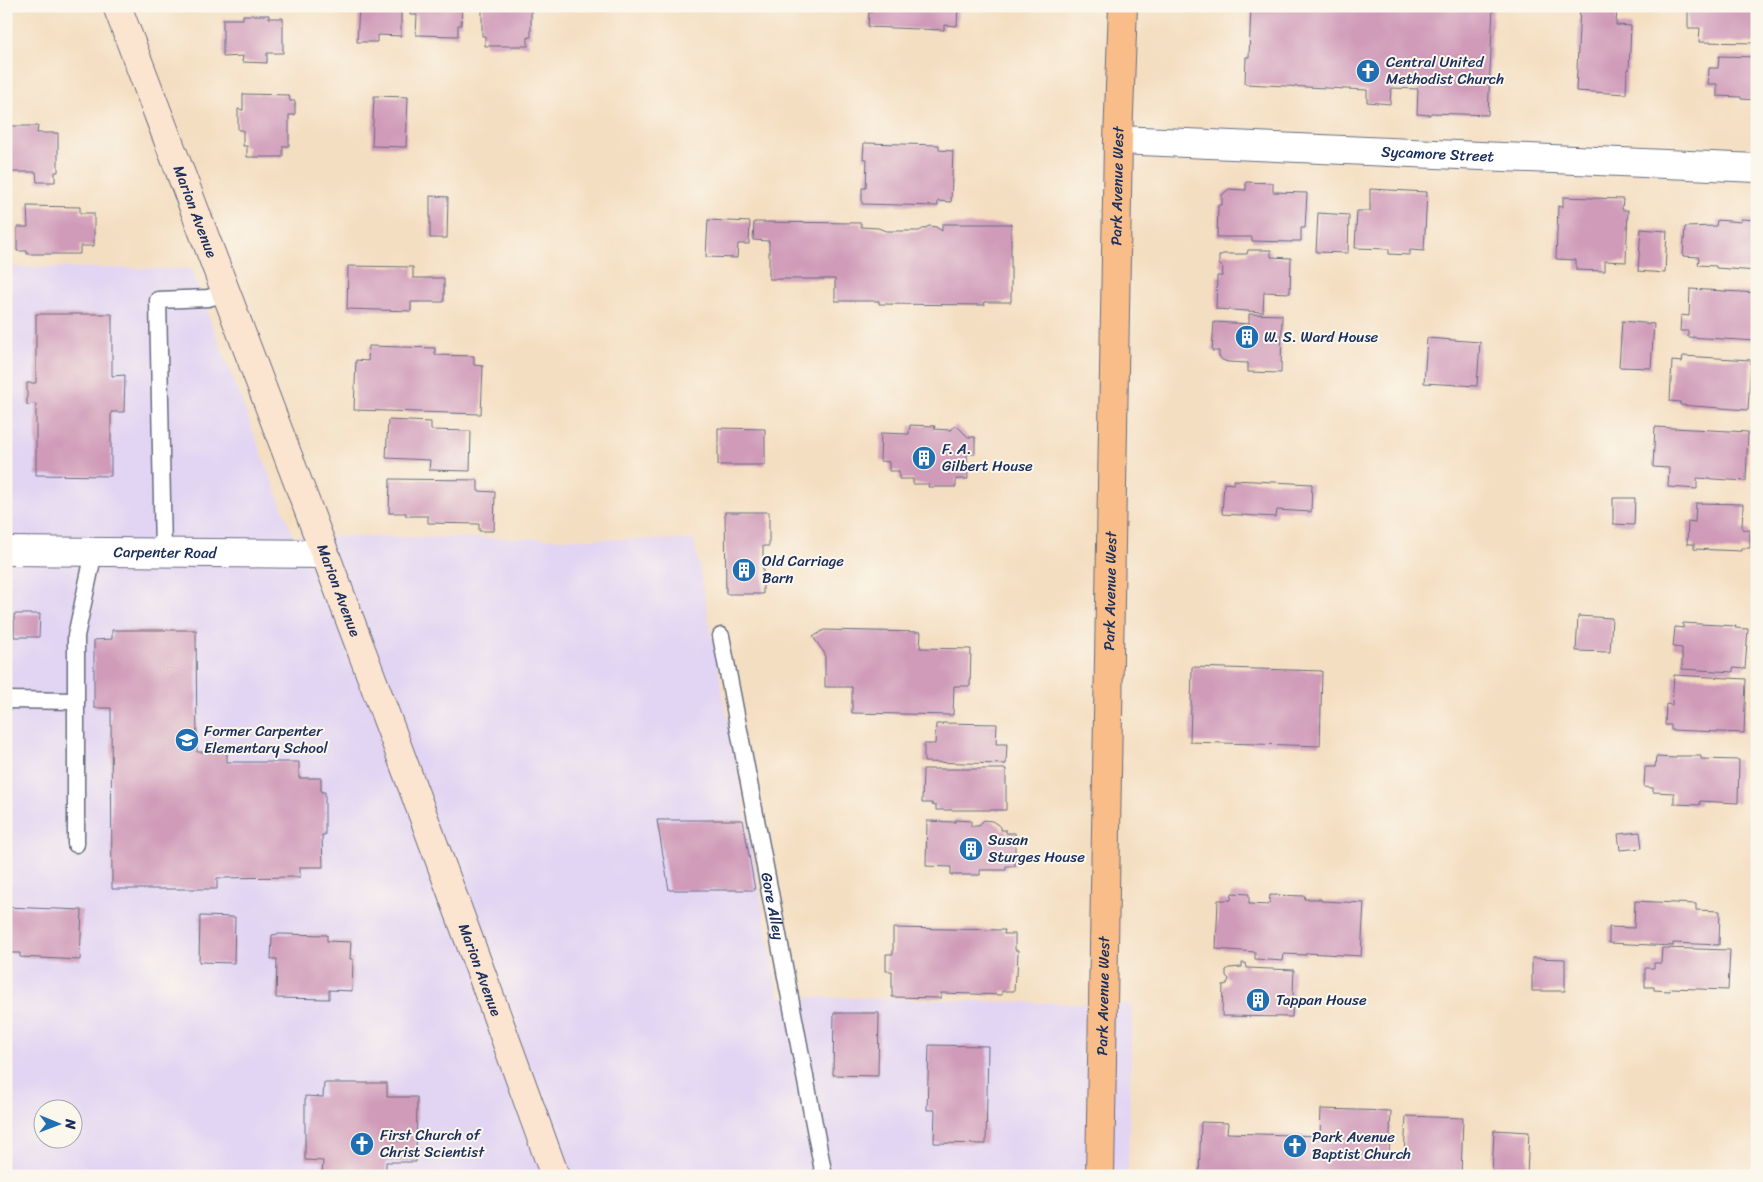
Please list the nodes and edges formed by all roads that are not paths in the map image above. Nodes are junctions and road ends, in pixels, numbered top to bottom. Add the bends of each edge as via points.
1 (117, 6) edge
2 (1123, 6) edge
3 (1118, 140) junction
4 (1757, 168) edge
5 (226, 293) junction
6 (6, 551) edge
7 (94, 552) junction
8 (163, 552) junction
9 (324, 554) junction
10 (721, 636) dead end
11 (6, 700) edge
12 (76, 701) junction
13 (76, 844) dead end
14 (555, 1176) edge
15 (824, 1176) edge
16 (1100, 1176) edge

1 - 5 street, Marion Avenue
2 - 3 main road, Park Avenue West
3 - 4 street, Sycamore Street
3 - 16 main road, Park Avenue West
5 - 8 lane via 208,298 158,300
5 - 9 street, Marion Avenue
6 - 7 street, Carpenter Road
7 - 8 street, Carpenter Road
7 - 12 lane via 76,636
8 - 9 street, Carpenter Road
9 - 14 street, Marion Avenue
10 - 15 lane, Gore Alley
11 - 12 lane
12 - 13 lane

